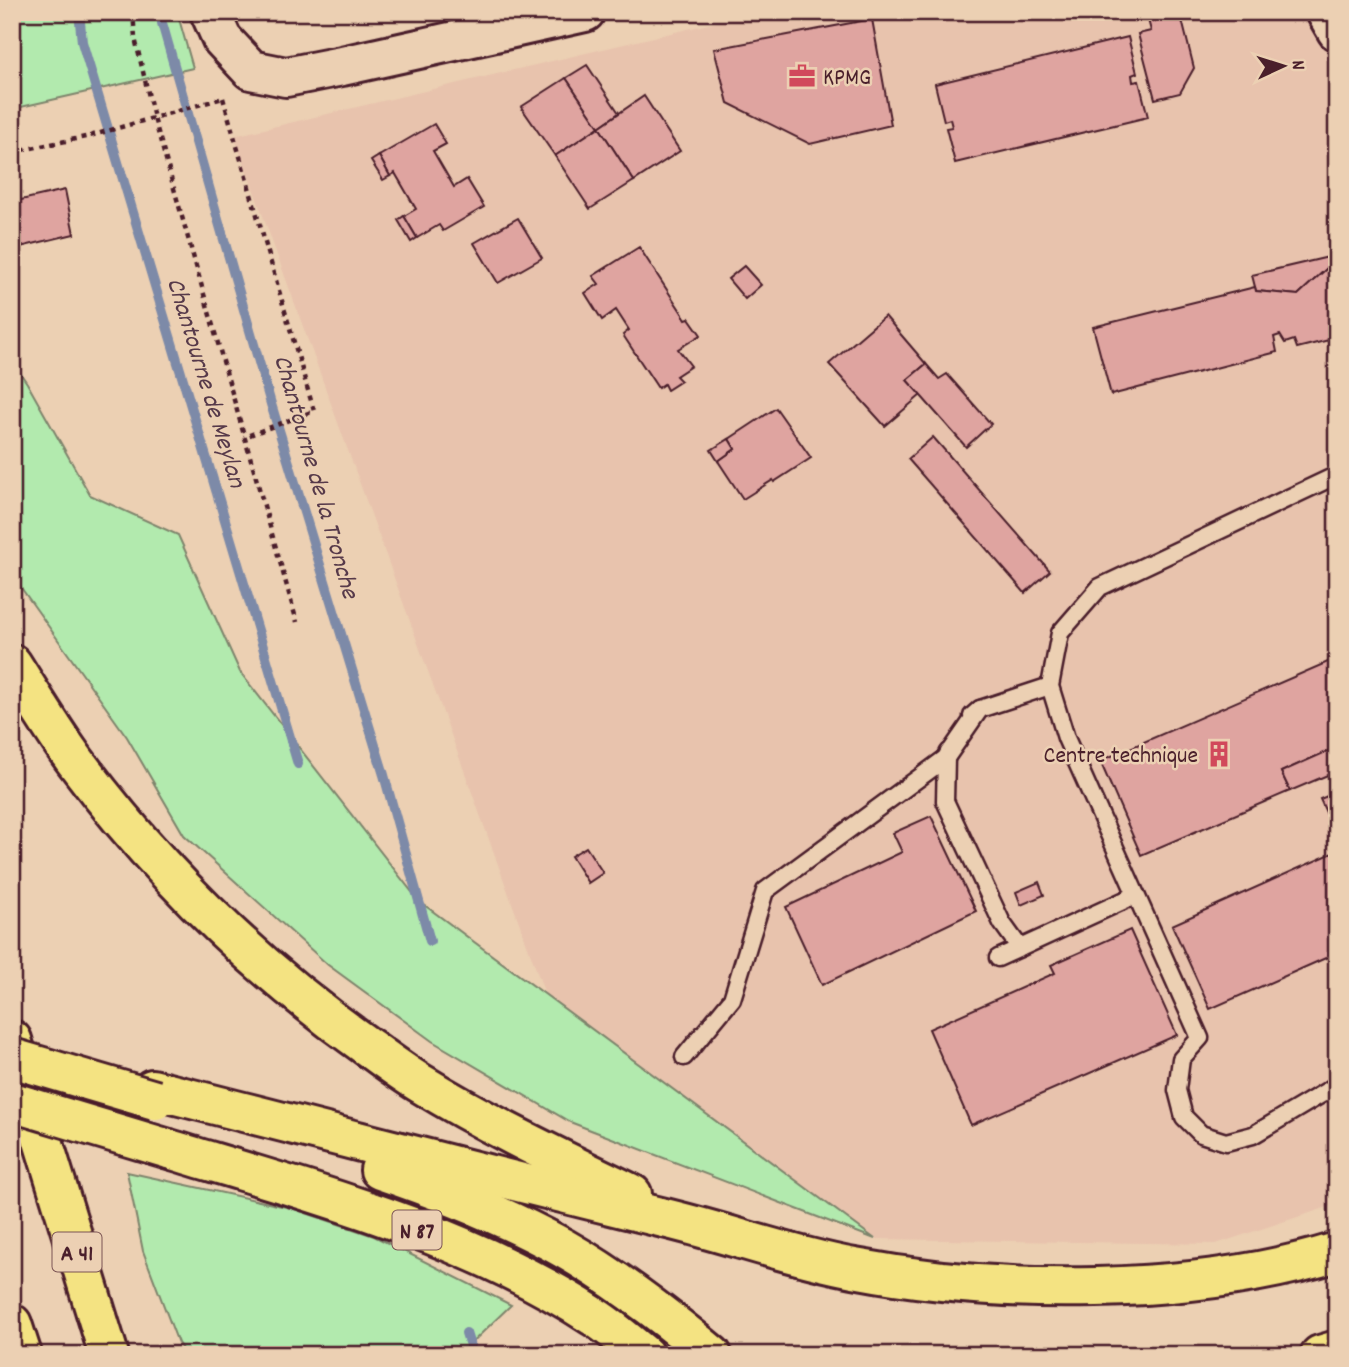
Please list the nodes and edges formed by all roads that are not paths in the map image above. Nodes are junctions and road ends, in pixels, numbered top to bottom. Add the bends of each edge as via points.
1 (210, 12) edge
2 (585, 12) edge
3 (1326, 12) edge
4 (1337, 31) edge
5 (1337, 475) edge
6 (12, 664) edge
7 (1050, 686) junction
8 (946, 758) junction
9 (1136, 895) junction
10 (1020, 947) junction
11 (998, 958) dead end
12 (12, 1040) edge
13 (12, 1056) edge
14 (684, 1057) dead end
15 (1337, 1085) edge
16 (154, 1095) junction
17 (12, 1102) edge
18 (45, 1149) junction
19 (693, 1225) junction
20 (1337, 1252) edge
21 (12, 1324) edge
22 (1337, 1350) edge
23 (22, 1355) edge
24 (108, 1355) edge
25 (124, 1355) edge
26 (644, 1355) edge
27 (712, 1355) edge
28 (1320, 1355) edge

1 - 2 street via 222,39 251,70 286,77
3 - 4 street
5 - 7 lane via 1100,587 1060,633
6 - 19 highway via 75,761 172,879 321,1014 419,1083 533,1147
7 - 8 lane via 979,709 961,726
7 - 9 lane via 1066,738
8 - 10 lane via 946,801 1002,923
8 - 14 lane via 765,891 732,999
9 - 10 lane
9 - 15 lane via 1200,1038 1181,1059 1177,1090 1184,1117 1201,1135 1226,1142 1253,1135
10 - 11 lane
12 - 18 highway, A 41
13 - 16 highway, bridge
16 - 19 highway
16 - 27 highway via 422,1184 486,1210 563,1248 625,1287
17 - 26 highway, N 87, bridge via 316,1194 462,1247 521,1274 595,1317
18 - 24 highway, A 41
18 - 25 highway
19 - 20 highway via 852,1268 920,1279 1018,1286 1179,1282 1293,1265
21 - 23 highway
22 - 28 highway

